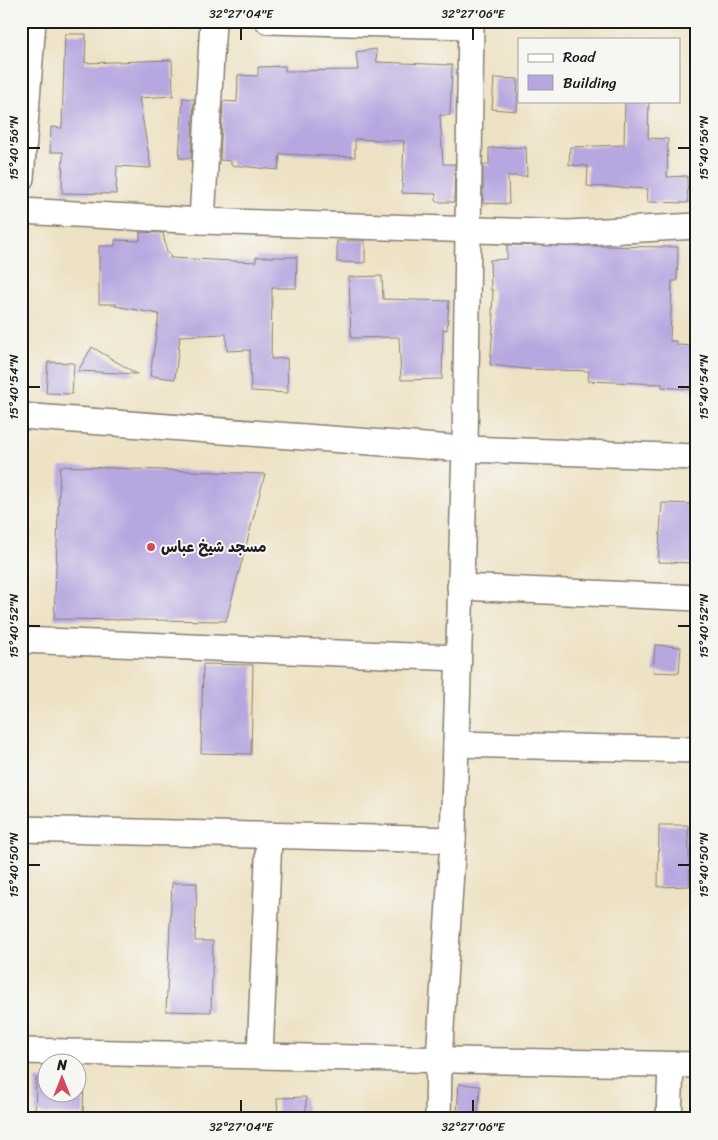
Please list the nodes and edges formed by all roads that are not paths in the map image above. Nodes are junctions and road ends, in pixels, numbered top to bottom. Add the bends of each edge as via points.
1 (32, 21) edge
2 (213, 21) edge
3 (268, 21) edge
4 (471, 24) edge
5 (21, 178) edge
6 (21, 211) edge
7 (202, 221) junction
8 (697, 226) edge
9 (467, 228) junction
10 (21, 416) edge
11 (464, 449) junction
12 (697, 457) edge
13 (460, 587) junction
14 (697, 598) edge
15 (21, 640) edge
16 (458, 658) junction
17 (456, 744) junction
18 (697, 750) edge
19 (21, 829) edge
20 (269, 836) junction
21 (453, 840) junction
22 (21, 1051) edge
23 (260, 1056) junction
24 (439, 1059) junction
25 (671, 1065) junction
26 (697, 1065) edge
27 (438, 1119) edge
28 (669, 1119) edge

1 - 5 street
2 - 7 street
3 - 4 street
4 - 9 street
6 - 7 street
7 - 9 street
8 - 9 street via 568,233
9 - 11 street
10 - 11 street
11 - 12 street
11 - 13 street
13 - 14 street
13 - 16 street
15 - 16 street
16 - 17 street
17 - 18 street
17 - 21 street
19 - 20 street
20 - 21 street
20 - 23 street
21 - 24 street
22 - 23 street
23 - 24 street
24 - 25 street
24 - 27 street
25 - 26 street
25 - 28 street

